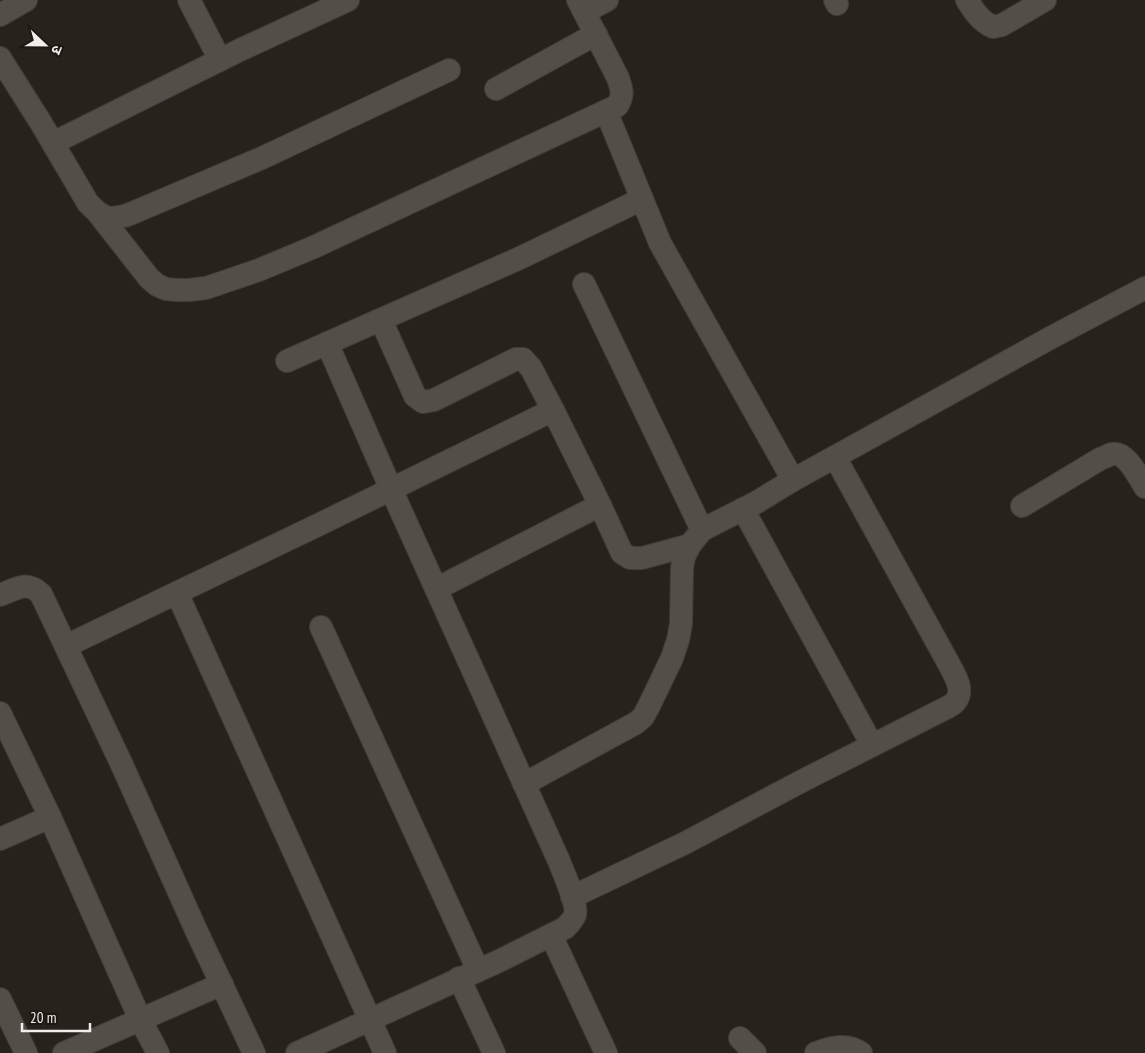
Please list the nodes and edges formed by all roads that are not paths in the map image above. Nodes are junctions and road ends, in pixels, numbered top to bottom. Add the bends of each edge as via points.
1 (26, 0) edge
2 (189, 0) edge
3 (348, 0) edge
4 (607, 0) edge
5 (967, 0) edge
6 (1045, 0) edge
7 (582, 6) edge
8 (314, 7) edge
9 (0, 15) edge
10 (596, 34) junction
11 (0, 58) edge
12 (220, 60) junction
13 (449, 70) dead end
14 (496, 89) dead end
15 (606, 111) junction
16 (52, 143) junction
17 (642, 199) junction
18 (98, 214) junction
19 (584, 284) dead end
20 (1145, 288) edge
21 (381, 320) junction
22 (327, 343) junction
23 (286, 361) dead end
24 (553, 410) junction
25 (834, 457) junction
26 (793, 480) junction
27 (1145, 487) edge
28 (391, 490) junction
29 (600, 505) junction
30 (1022, 506) dead end
31 (743, 509) junction
32 (696, 538) junction
33 (436, 589) junction
34 (177, 593) junction
35 (0, 595) edge
36 (321, 627) dead end
37 (66, 646) junction
38 (0, 713) edge
39 (872, 745) junction
40 (524, 784) junction
41 (50, 817) junction
42 (0, 839) edge
43 (572, 897) junction
44 (551, 934) junction
45 (469, 974) junction
46 (222, 984) junction
47 (0, 999) edge
48 (140, 1019) junction
49 (369, 1019) junction
50 (26, 1053) edge
51 (64, 1053) edge
52 (158, 1053) edge
53 (254, 1053) edge
54 (296, 1053) edge
55 (385, 1053) edge
56 (494, 1053) edge
57 (606, 1053) edge
58 (816, 1053) edge
59 (861, 1053) edge

1 - 9 street
2 - 12 street
3 - 8 street
4 - 7 street
5 - 6 street via 985,23 993,27
7 - 10 street
8 - 12 street
10 - 14 street
10 - 15 street via 621,88 622,97 617,106
11 - 16 street
12 - 16 street
13 - 18 street via 262,158 130,214 109,218
15 - 17 street
15 - 18 street via 314,247 206,288 177,290 157,285
16 - 18 street
17 - 21 street
17 - 26 street via 660,242
19 - 32 street
20 - 25 street
21 - 22 street
21 - 24 street via 415,396 423,402 434,400 516,359 523,359
22 - 23 street
22 - 28 street
24 - 28 street
24 - 29 street
25 - 26 street
25 - 39 street via 950,666 960,693 948,707
26 - 31 street
27 - 30 street via 1123,456 1113,454
28 - 33 street
28 - 34 street
29 - 32 street via 622,553 630,558 642,558
29 - 33 street
31 - 32 street
31 - 39 street
32 - 40 street via 684,557 682,568 678,640 642,717
33 - 40 street
34 - 37 street
34 - 49 street
35 - 37 street via 24,586 34,587 41,594
36 - 45 street
37 - 46 street
38 - 41 street
39 - 43 street via 686,843
40 - 43 street via 559,860
41 - 42 street
41 - 48 street
43 - 44 street via 575,915 565,928
44 - 45 street
44 - 57 street
45 - 49 street
45 - 56 street
46 - 48 street
46 - 53 street
47 - 50 street
48 - 51 street
48 - 52 street
49 - 54 street
49 - 55 street
58 - 59 street via 840,1046

